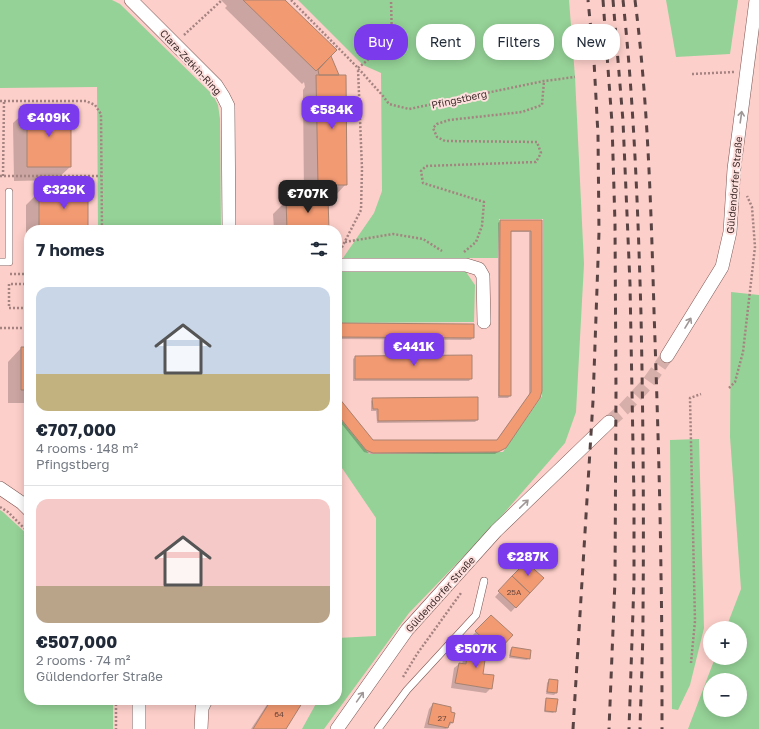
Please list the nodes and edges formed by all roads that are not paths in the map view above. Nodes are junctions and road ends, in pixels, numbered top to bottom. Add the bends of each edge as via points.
1 (131, 0) edge
2 (756, 0) edge
3 (9, 192) dead end
4 (229, 225) edge
5 (0, 262) edge
6 (342, 266) edge
7 (484, 322) dead end
8 (668, 356) tunnel mouth
9 (609, 422) tunnel mouth
10 (0, 488) edge
11 (24, 505) edge
12 (484, 581) dead end
13 (139, 705) edge
14 (204, 705) edge
15 (139, 729) edge
16 (201, 729) edge
17 (337, 729) edge
18 (378, 729) edge

1 - 4 street, Clara-Zetkin-Ring via 216,85 228,106
8 -> 2 street, Güldendorfer Straße via 722,267 730,232 734,168
3 - 5 lane via 9,262
6 - 7 street via 480,268 483,276
17 -> 9 street, Güldendorfer Straße via 407,630 496,531
10 - 11 street
12 - 18 lane via 476,615 407,690
13 - 15 street
14 - 16 street

